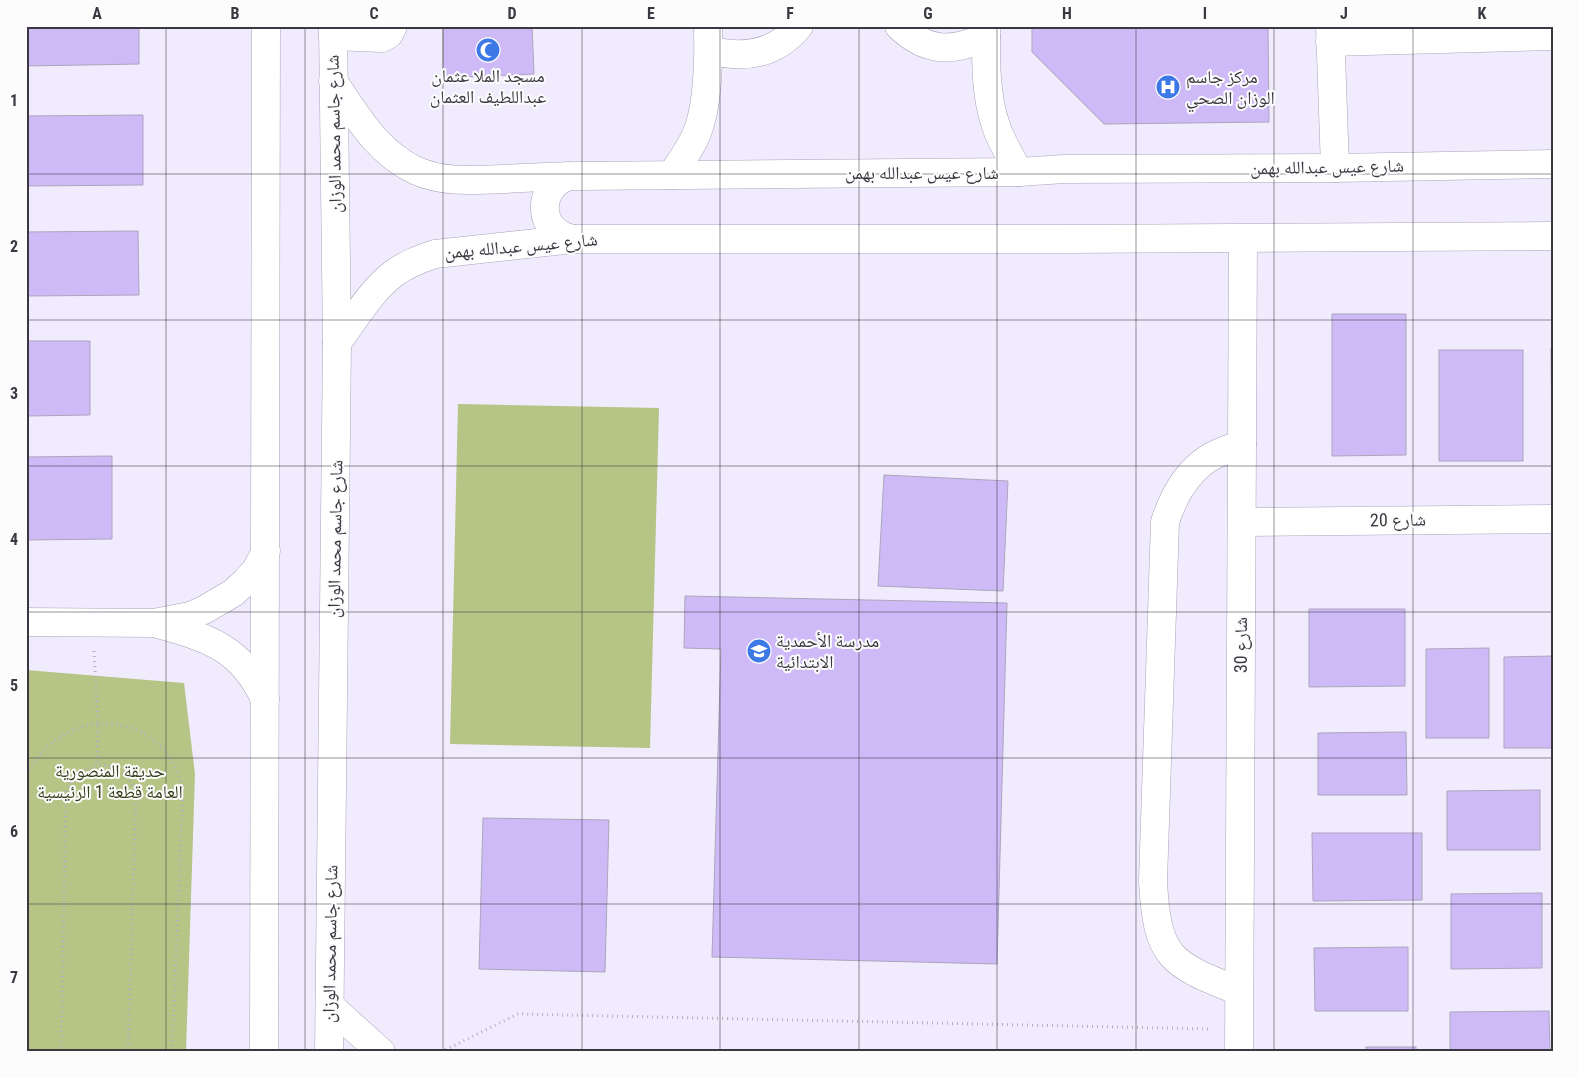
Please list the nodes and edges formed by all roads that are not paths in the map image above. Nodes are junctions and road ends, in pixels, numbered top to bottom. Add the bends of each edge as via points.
1 (266, 26) edge
2 (393, 26) edge
3 (799, 26) edge
4 (899, 26) edge
5 (333, 31) edge
6 (986, 32) edge
7 (1330, 34) edge
8 (1553, 36) edge
9 (708, 38) edge
10 (333, 81) junction
11 (1553, 164) edge
12 (1335, 168) junction
13 (1019, 172) junction
14 (672, 174) junction
15 (569, 176) junction
16 (1553, 236) edge
17 (1243, 238) junction
18 (574, 239) junction
19 (338, 343) junction
20 (1242, 444) junction
21 (1553, 519) edge
22 (1242, 522) junction
23 (266, 551) junction
24 (26, 622) edge
25 (154, 622) junction
26 (266, 699) junction
27 (1239, 991) junction
28 (330, 1006) junction
29 (1239, 1041) edge
30 (264, 1052) edge
31 (329, 1052) edge
32 (381, 1052) edge

1 - 23 street
2 - 5 street via 382,38
3 - 9 street via 780,44 745,55 726,55
4 - 6 street via 926,44 947,48 967,45
5 - 10 street, شارع جاسم محمد الوزان
6 - 13 street via 990,101 995,124
7 - 8 street
7 - 12 street
9 - 14 street via 703,114 692,143
10 - 15 street, شارع عيس عبدالله بهمن via 368,133 398,161 417,171 457,181
10 - 19 street, شارع جاسم محمد الوزان
11 - 12 street, شارع عيس عبدالله بهمن
12 - 13 street, شارع عيس عبدالله بهمن via 1064,168
13 - 14 street, شارع عيس عبدالله بهمن
14 - 15 street, شارع عيس عبدالله بهمن
15 - 18 street via 553,185 546,197 545,210 552,228
16 - 17 street, شارع عيس عبدالله بهمن
17 - 18 street, شارع عيس عبدالله بهمن
17 - 20 street, شارع 30
18 - 19 street, شارع عيس عبدالله بهمن via 435,254 414,261 377,288
19 - 28 street, شارع جاسم محمد الوزان
20 - 22 street, شارع 30
20 - 27 street via 1210,457 1198,467 1177,493 1165,522 1152,881 1158,931 1175,961 1202,977
21 - 22 street, شارع 20
22 - 27 street, شارع 30
23 - 25 street via 256,570 233,593 190,616
23 - 26 street
24 - 25 street
25 - 26 street via 200,636 223,648 254,676
26 - 30 street
27 - 29 street, شارع 30
28 - 31 street, شارع جاسم محمد الوزان
28 - 32 street

